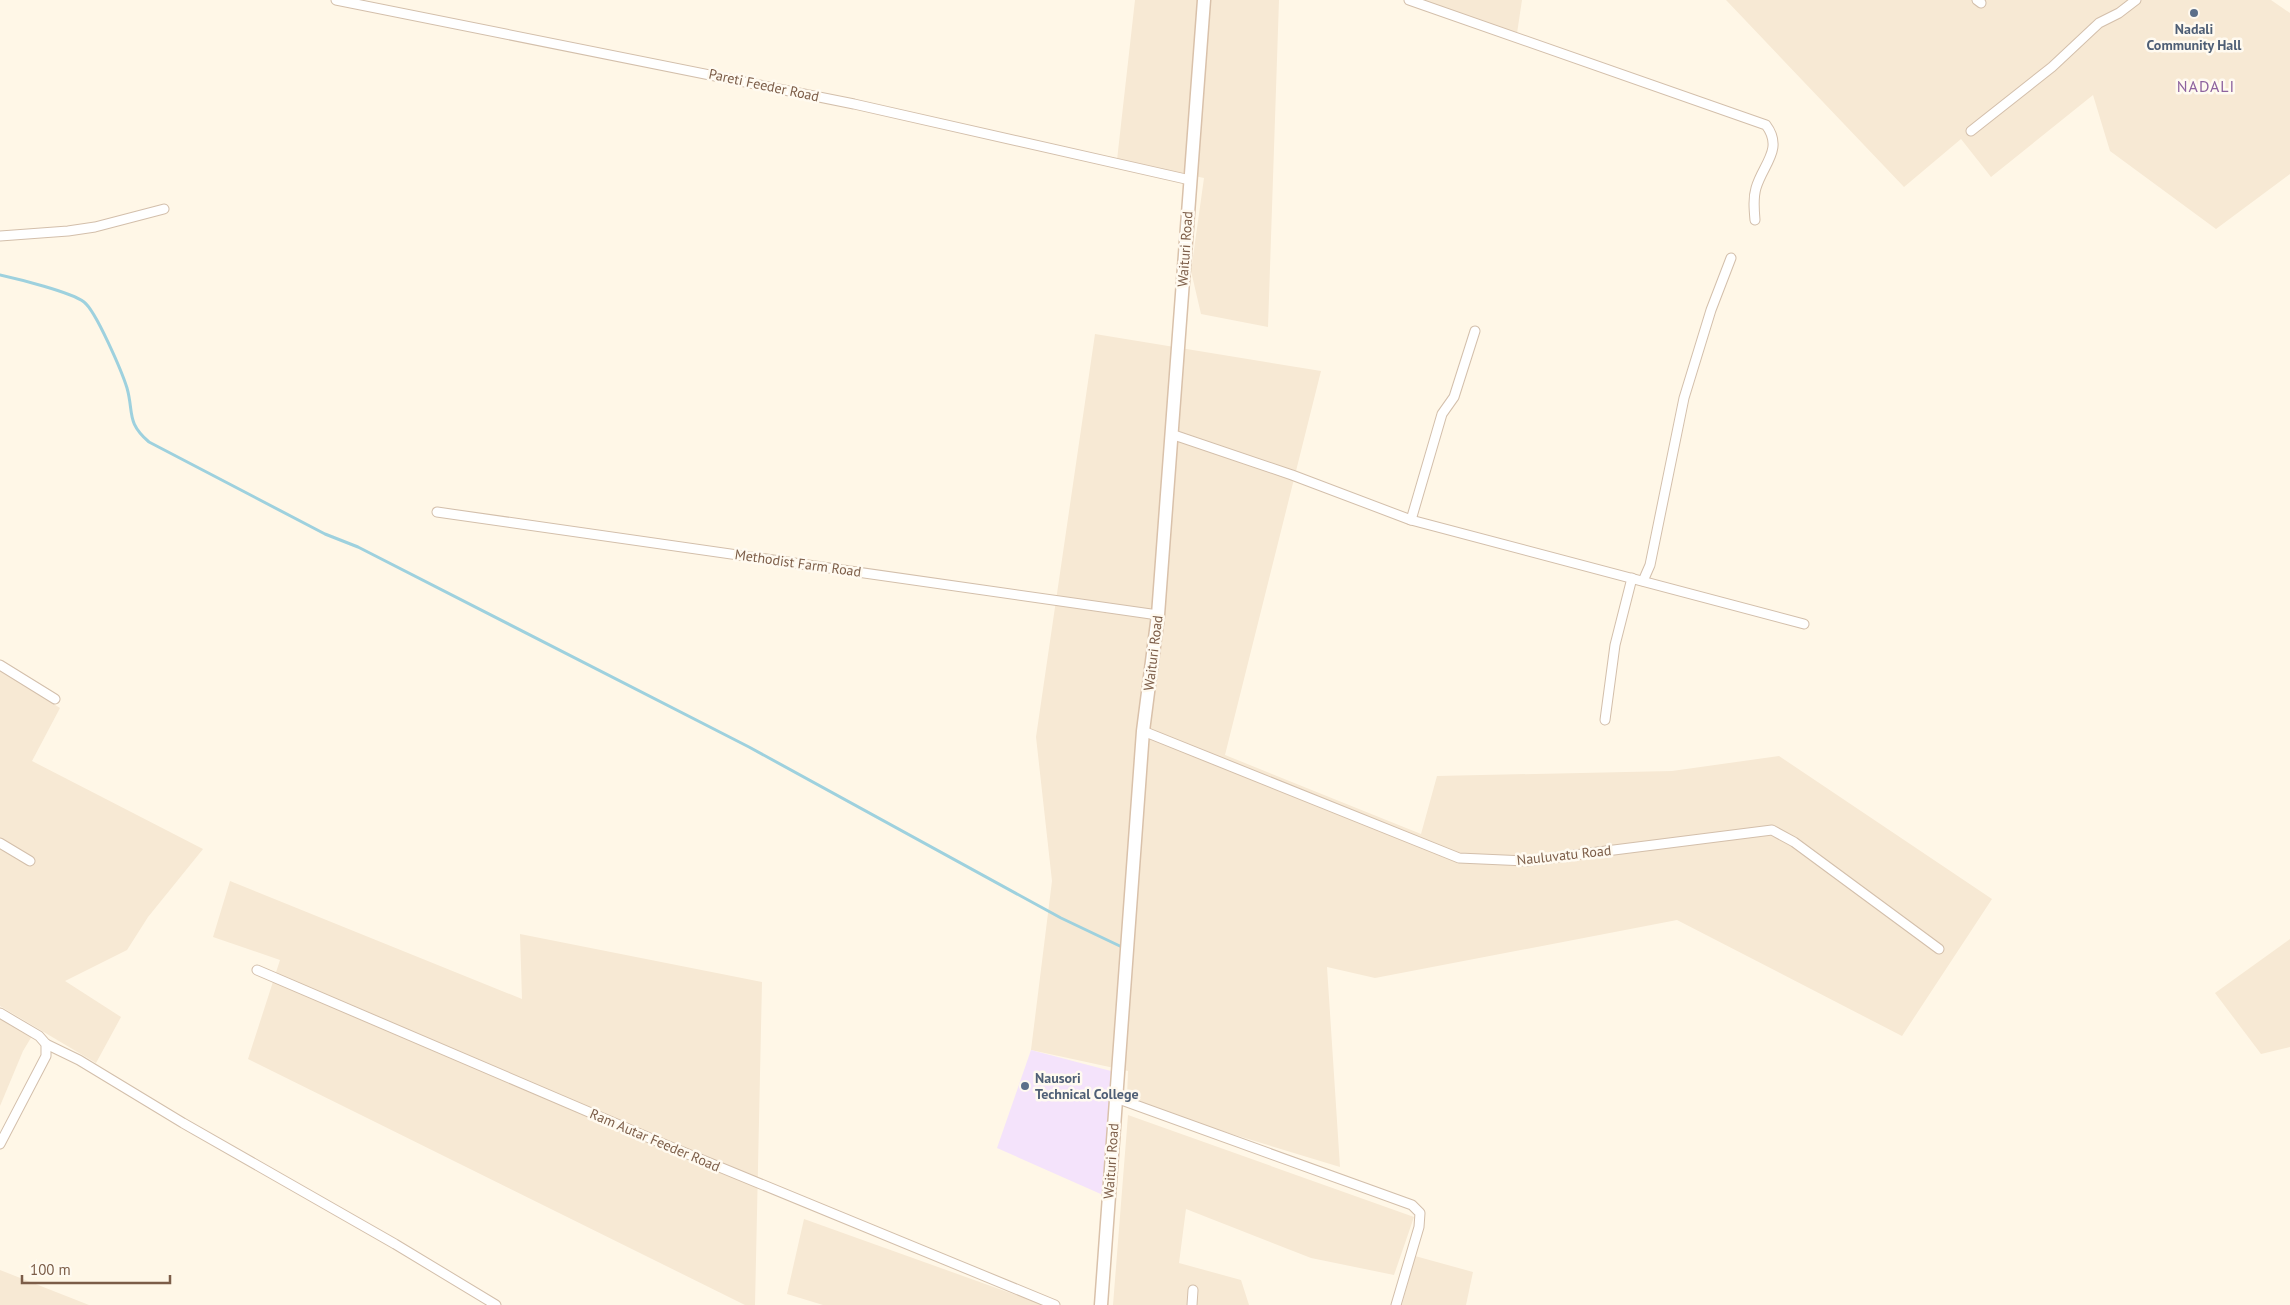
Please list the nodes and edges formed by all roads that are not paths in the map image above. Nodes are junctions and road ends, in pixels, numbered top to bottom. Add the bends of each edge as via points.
1 (336, 0) edge
2 (1204, 0) edge
3 (1409, 0) edge
4 (2136, 0) edge
5 (1971, 131) dead end
6 (1190, 180) junction
7 (164, 209) dead end
8 (1755, 220) dead end
9 (0, 236) edge
10 (1731, 258) dead end
11 (1475, 331) dead end
12 (1171, 434) junction
13 (437, 512) dead end
14 (1411, 520) junction
15 (1632, 578) junction
16 (1643, 581) junction
17 (1158, 615) junction
18 (1804, 624) dead end
19 (0, 665) edge
20 (55, 699) dead end
21 (1605, 720) dead end
22 (1143, 731) junction
23 (0, 843) edge
24 (30, 860) dead end
25 (1939, 949) dead end
26 (257, 970) dead end
27 (0, 1013) edge
28 (46, 1044) junction
29 (1116, 1098) junction
30 (0, 1144) edge
31 (1193, 1290) dead end
32 (496, 1305) edge
33 (1055, 1305) edge
34 (1101, 1305) edge
35 (1192, 1305) edge
36 (1396, 1305) edge

1 - 6 street, Pareti Feeder Road via 854,104
2 - 6 main road, Waituri Road
3 - 8 street via 1766,125 1773,134 1774,142 1756,186
4 - 5 street via 2099,23 2052,67
6 - 12 main road, Waituri Road
7 - 9 street via 68,232
10 - 16 street via 1684,398 1650,565
11 - 14 street via 1454,397 1442,414
12 - 14 street
12 - 17 main road, Waituri Road
13 - 17 street, Methodist Farm Road
14 - 15 street
15 - 16 street
15 - 21 street via 1615,646
16 - 18 street
17 - 22 main road, Waituri Road
19 - 20 street
22 - 25 street, Nauluvatu Road via 1459,858 1527,861 1772,830 1794,842
22 - 29 main road, Waituri Road
23 - 24 street
26 - 33 street, Ram Autar Feeder Road via 666,1145
27 - 28 street via 39,1036
28 - 30 street via 46,1056
28 - 32 street via 79,1060
29 - 34 main road, Waituri Road
29 - 36 street via 1412,1205 1420,1213 1419,1227
31 - 35 street

